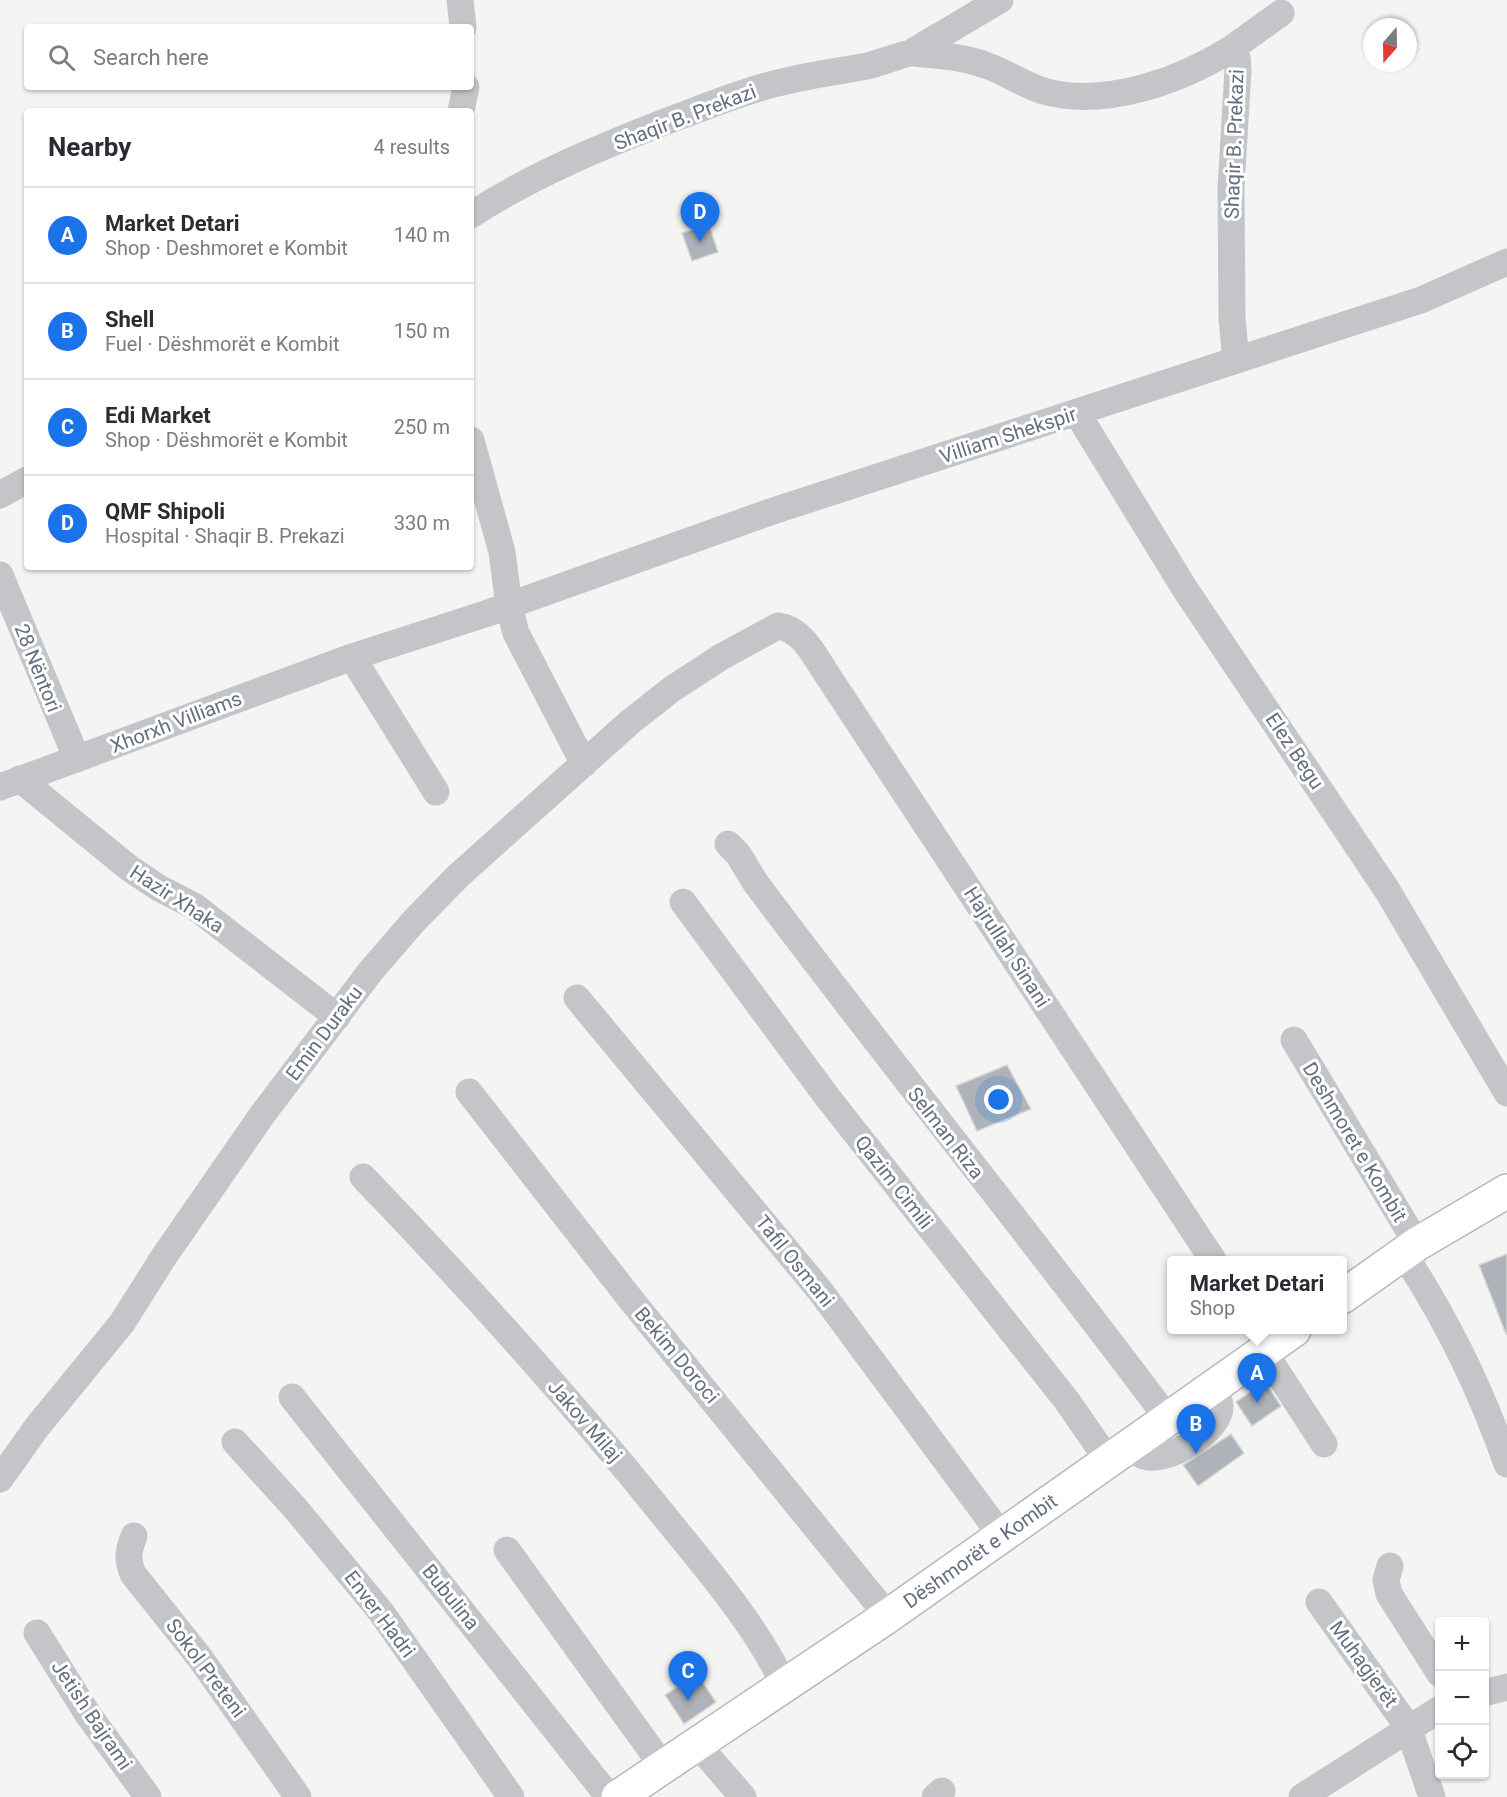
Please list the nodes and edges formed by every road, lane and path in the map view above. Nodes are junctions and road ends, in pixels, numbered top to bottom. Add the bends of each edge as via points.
1 (460, 0) edge
2 (999, 0) edge
3 (1281, 13) dead end
4 (463, 24) edge
5 (1232, 49) junction
6 (912, 52) junction
7 (465, 90) edge
8 (462, 108) edge
9 (474, 213) edge
10 (1507, 262) edge
11 (1236, 360) junction
12 (1077, 413) junction
13 (474, 451) edge
14 (24, 482) edge
15 (0, 495) edge
16 (0, 575) edge
17 (509, 606) junction
18 (800, 635) joint
19 (352, 657) junction
20 (77, 759) junction
21 (584, 764) junction
22 (10, 783) edge
23 (436, 792) dead end
24 (728, 844) dead end
25 (683, 902) dead end
26 (577, 998) dead end
27 (337, 1017) junction
28 (1294, 1040) dead end
29 (469, 1092) dead end
30 (1507, 1093) edge
31 (363, 1177) dead end
32 (1507, 1191) edge
33 (385, 1217) dead end
34 (1410, 1249) junction
35 (1209, 1256) edge
36 (1347, 1293) edge
37 (1270, 1339) edge
38 (1213, 1389) junction
39 (292, 1397) dead end
40 (1168, 1419) junction
41 (235, 1442) dead end
42 (1324, 1444) dead end
43 (1119, 1452) junction
44 (1507, 1464) edge
45 (0, 1479) edge
46 (1000, 1535) junction
47 (134, 1536) dead end
48 (507, 1550) dead end
49 (1390, 1566) dead end
50 (1319, 1602) dead end
51 (888, 1616) junction
52 (37, 1633) dead end
53 (1438, 1671) edge
54 (783, 1684) junction
55 (1507, 1687) edge
56 (1489, 1692) edge
57 (1435, 1712) edge
58 (1408, 1727) junction
59 (698, 1745) junction
60 (664, 1768) junction
61 (1338, 1787) edge
62 (148, 1797) edge
63 (298, 1797) edge
64 (511, 1797) edge
65 (609, 1797) edge
66 (618, 1797) edge
67 (743, 1797) edge
68 (1302, 1797) edge
69 (1432, 1797) edge

1 - 4 street
2 - 6 street, Shaqir B. Prekazi
3 - 5 street
5 - 6 street, Shaqir B. Prekazi via 1210,63 1161,82 1074,97 1024,85 969,60
5 - 11 street, Shaqir B. Prekazi via 1238,70 1231,188
6 - 9 street, Shaqir B. Prekazi via 890,62 790,80 719,101 556,168
7 - 8 street
10 - 11 street, Villiam Shekspir via 1421,300
11 - 12 street, Villiam Shekspir
12 - 17 street, Villiam Shekspir via 770,512
12 - 30 street, Elez Begu via 1185,589 1388,890
13 - 17 street via 502,552
14 - 15 street
16 - 20 street, 28 Nëntori
17 - 19 street, Xhorxh Villiams
17 - 21 street via 523,648
18 - 21 street, Emin Duraku via 785,627 772,628 721,657 656,702
18 - 35 street, Hajrullah Sinani
19 - 20 street, Xhorxh Villiams
19 - 23 street
20 - 22 street, Xhorxh Villiams
21 - 27 street, Emin Duraku via 436,899 370,972
22 - 27 street, Hazir Xhaka via 129,868 194,906
24 - 40 street, Selman Riza via 887,1057 1075,1294
25 - 43 street, Qazim Cimili via 828,1098 1067,1401
26 - 46 street, Tafil Osmani via 821,1292
27 - 45 street, Emin Duraku via 262,1115 122,1323
28 - 34 street, Deshmoret e Kombit
29 - 51 street, Bekim Doroci
31 - 54 street, Jakov Milaj via 525,1350 644,1490 732,1604
32 - 34 main road
33 - 54 street via 551,1394 684,1555 767,1670
34 - 36 main road
34 - 44 street, Deshmoret e Kombit via 1471,1375
37 - 38 main road, Dëshmorët e Kombit
37 - 42 street
38 - 40 main road, Dëshmorët e Kombit
38 - 43 street via 1219,1400 1218,1416 1212,1426 1182,1448 1168,1455 1146,1457
39 - 65 street, Bubulina
40 - 43 main road, Dëshmorët e Kombit
41 - 64 street, Enver Hadri via 381,1612
43 - 46 main road, Dëshmorët e Kombit
46 - 51 main road, Dëshmorët e Kombit
47 - 63 street, Sokol Preteni via 128,1551 133,1574 200,1658
48 - 60 street
49 - 53 street via 1386,1580 1389,1594
50 - 58 street, Muhagjerët
51 - 54 main road, Dëshmorët e Kombit
52 - 62 street, Jetish Bajrami via 87,1713
54 - 59 main road, Dëshmorët e Kombit
55 - 56 street
57 - 58 street, Muhagjerët
58 - 61 street, Muhagjerët
58 - 69 street, Muhagjerët
59 - 60 main road, Dëshmorët e Kombit
59 - 67 street
60 - 66 main road, Dëshmorët e Kombit
61 - 68 street, Muhagjerët

